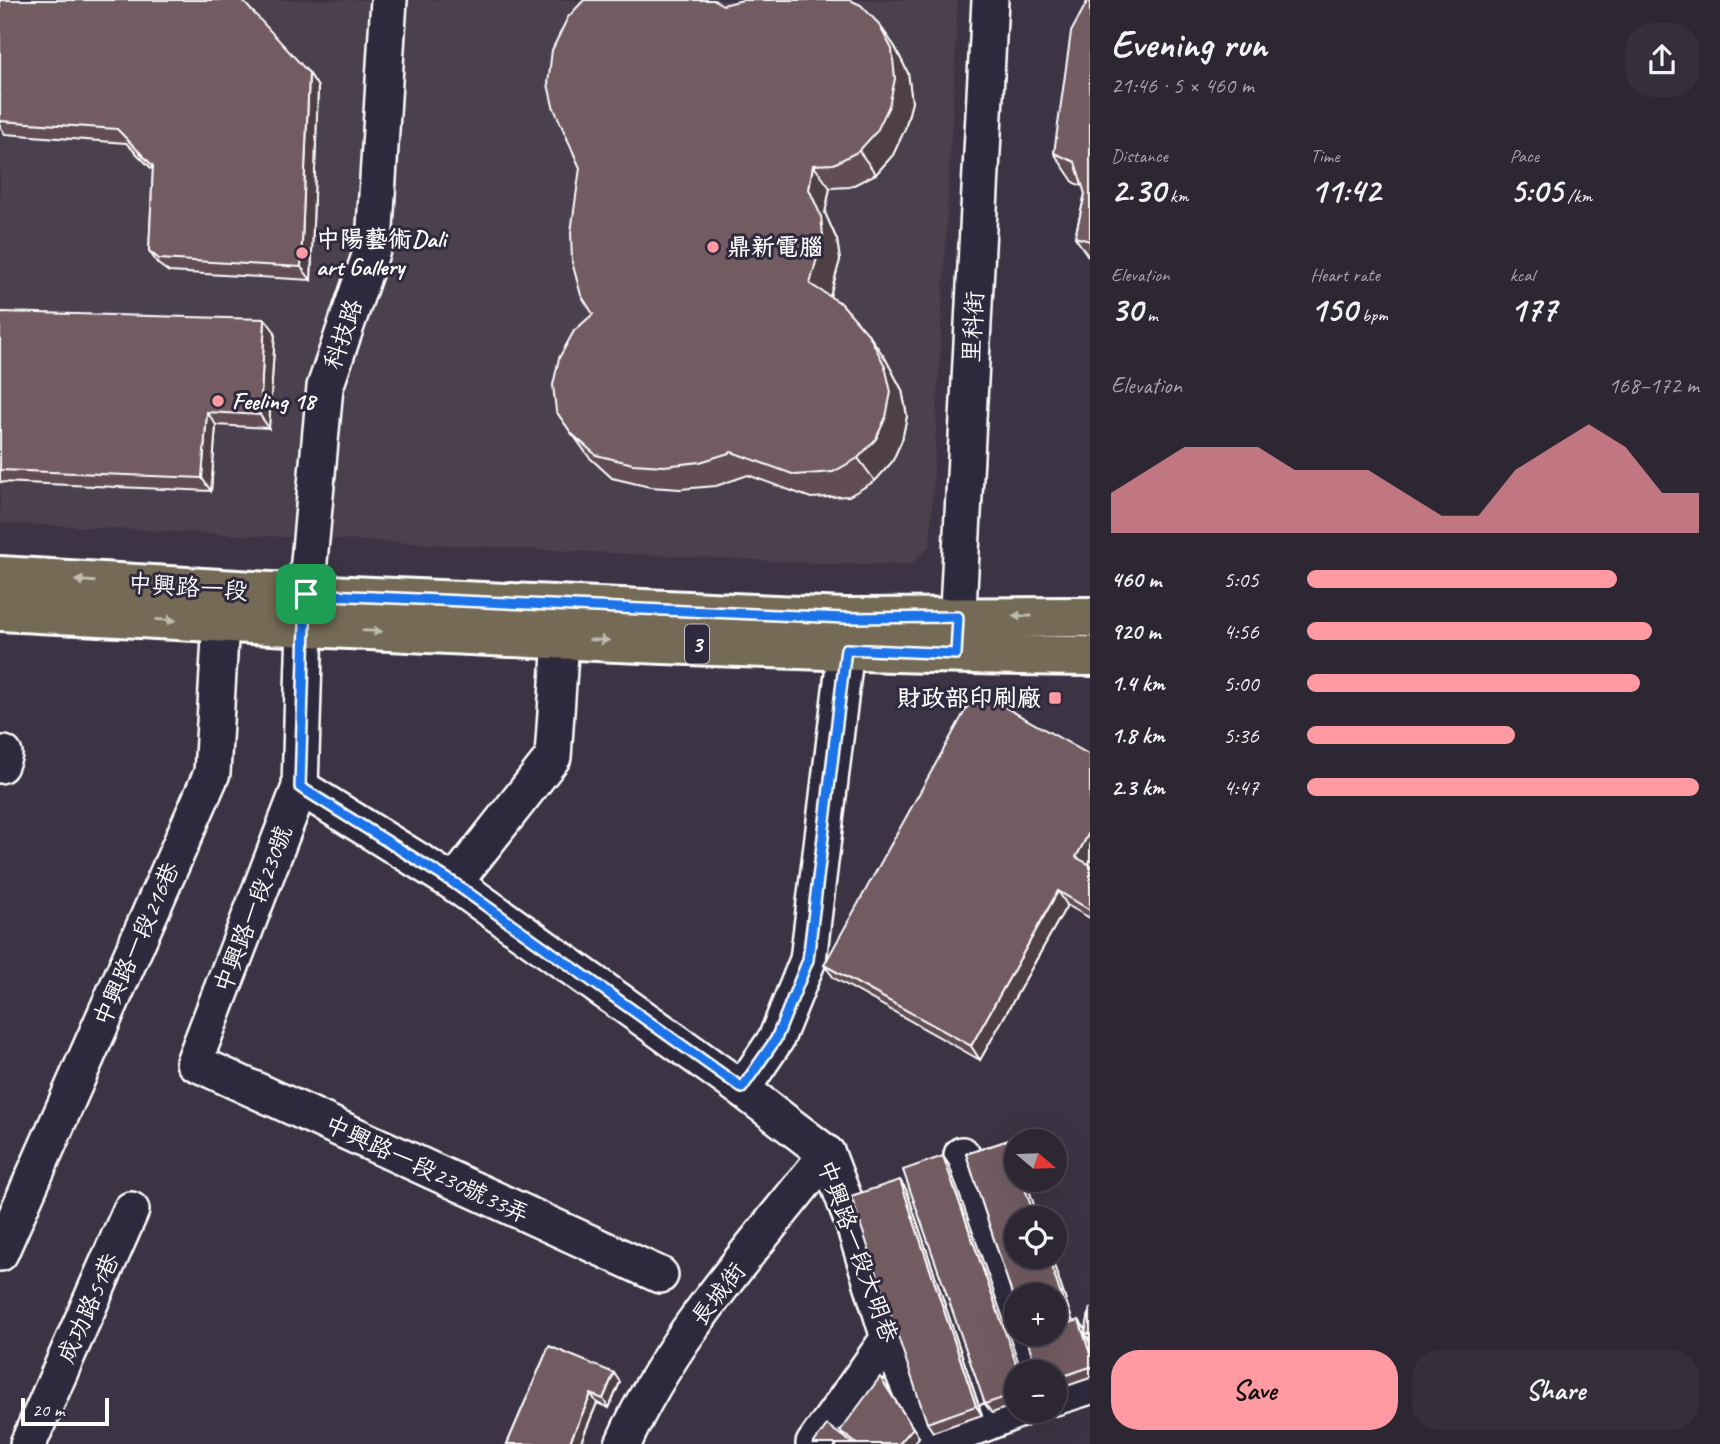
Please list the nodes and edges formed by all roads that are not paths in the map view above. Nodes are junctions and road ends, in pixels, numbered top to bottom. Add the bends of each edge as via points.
1 (389, 0) edge
2 (990, 0) edge
3 (0, 576) edge
4 (0, 611) edge
5 (305, 611) junction
6 (958, 617) junction
7 (1090, 617) edge
8 (221, 622) junction
9 (846, 634) junction
10 (561, 639) junction
11 (956, 654) junction
12 (1090, 656) edge
13 (300, 787) junction
14 (454, 883) junction
15 (194, 1062) joint
16 (742, 1088) junction
17 (827, 1154) junction
18 (962, 1155) dead end
19 (131, 1209) dead end
20 (0, 1253) edge
21 (660, 1275) dead end
22 (1004, 1283) edge
23 (889, 1338) junction
24 (1090, 1386) edge
25 (1067, 1393) edge
26 (1004, 1416) edge
27 (29, 1444) edge
28 (623, 1444) edge
29 (814, 1444) edge
30 (933, 1444) edge

1 - 5 street, 科技路 via 374,244 325,387
2 - 6 street, 里科街
5 -> 3 main road, 中興路一段 / 3
4 -> 8 main road, 中興路一段 / 3
5 - 8 main road, 中興路一段 / 3
5 - 9 main road, 中興路一段 / 3
5 -> 10 main road, 中興路一段 / 3
5 - 13 street, 中興路一段230號
7 -> 6 main road, 中興路一段 / 3
6 - 9 main road, 中興路一段 / 3
6 - 11 street, 里科街
8 - 20 street, 中興路一段216巷 via 212,773
10 -> 9 main road, 中興路一段 / 3
9 - 11 main road, 中興路一段 / 3
9 - 16 street via 808,960 776,1039
10 - 14 street via 554,757
11 - 12 main road, 中興路一段 / 3
13 - 14 street, 中興路一段大明巷
13 - 15 street, 中興路一段230號
14 - 16 street, 中興路一段大明巷
15 - 21 street, 中興路一段230號33弄
16 - 17 street, 中興路一段大明巷
17 - 23 street, 中興路一段大明巷
17 - 28 street, 長城街 via 681,1340 642,1400
18 - 22 street
19 - 27 street, 成功路51巷
23 - 29 street
23 - 30 street, 中興路一段大明巷
24 - 25 street
26 - 30 street

